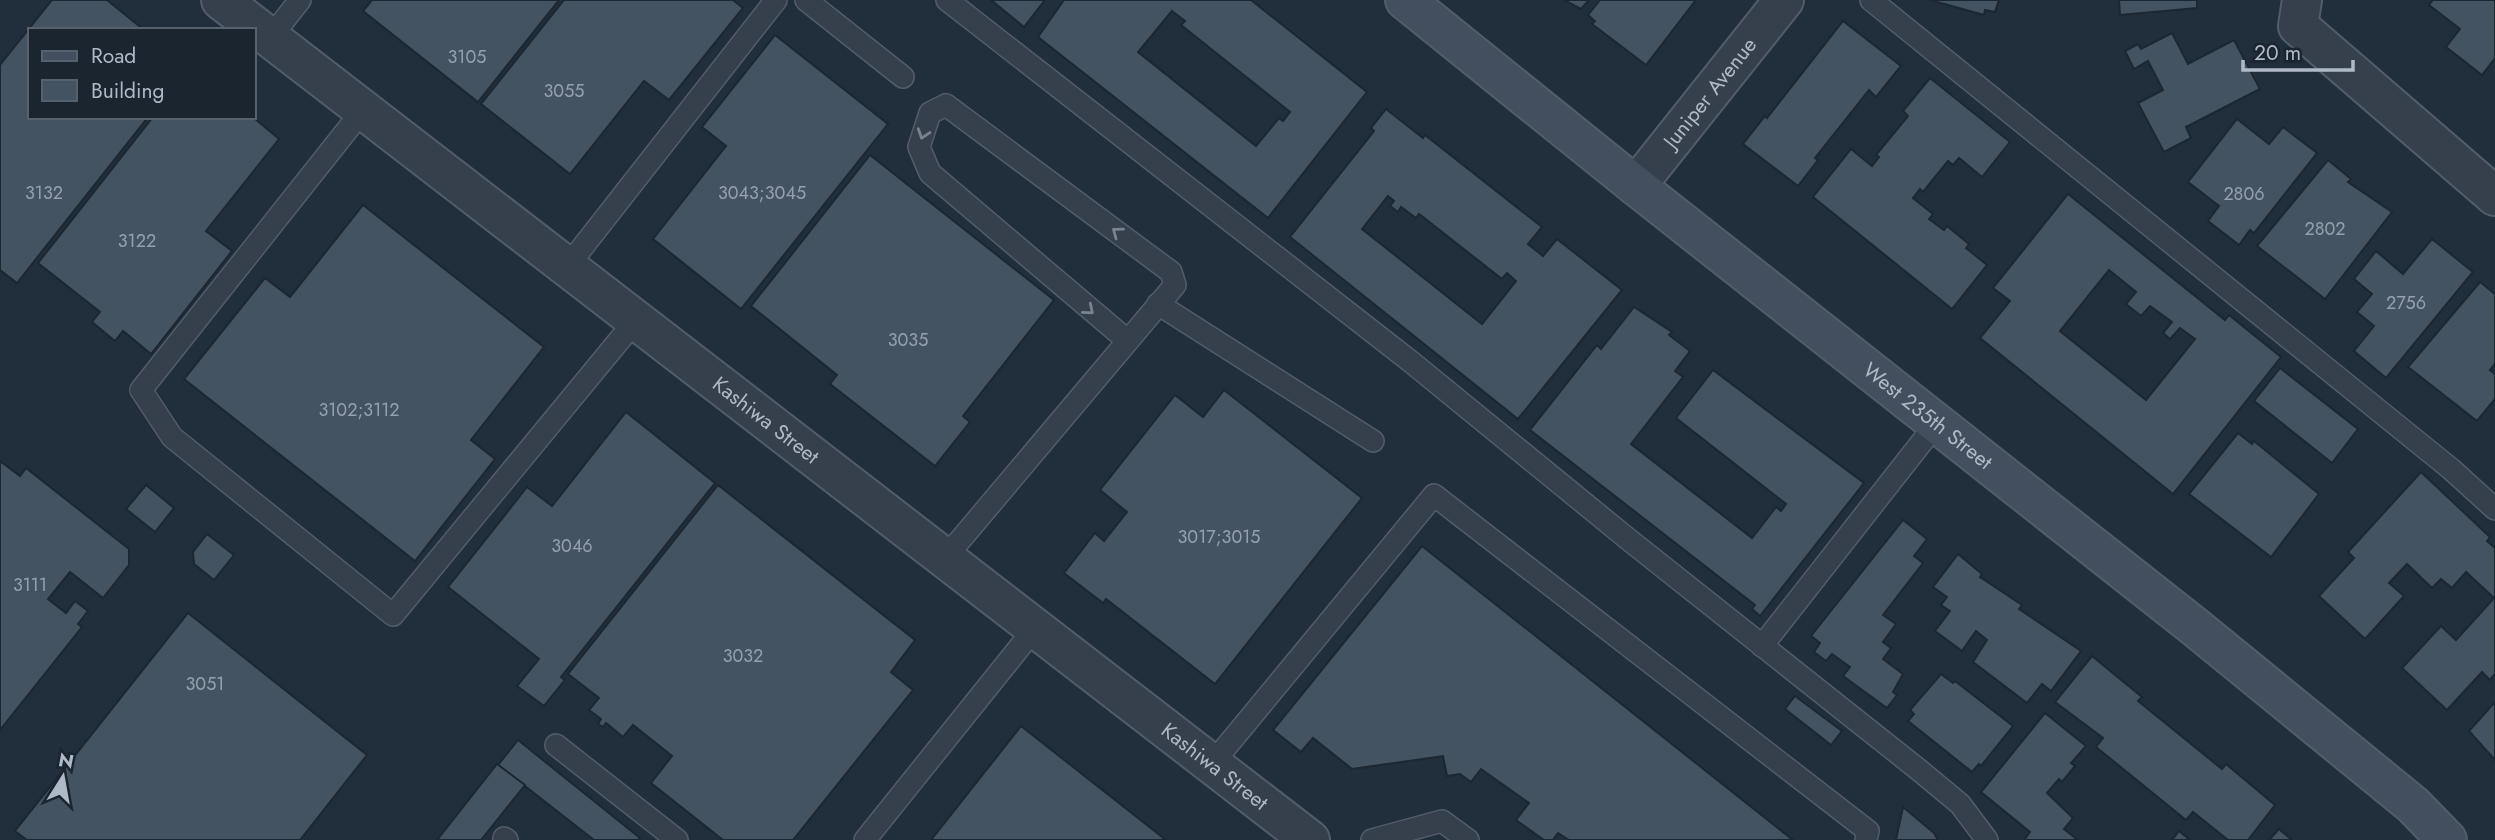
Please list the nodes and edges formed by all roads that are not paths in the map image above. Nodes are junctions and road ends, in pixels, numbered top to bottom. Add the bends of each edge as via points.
1 (221, 0) edge
2 (300, 0) edge
3 (776, 0) edge
4 (806, 0) edge
5 (947, 0) edge
6 (1405, 0) edge
7 (1784, 0) edge
8 (1871, 0) edge
9 (2300, 13) edge
10 (270, 38) junction
11 (902, 77) dead end
12 (363, 110) junction
13 (1636, 186) junction
14 (2495, 196) edge
15 (567, 267) junction
16 (1158, 304) junction
17 (636, 320) junction
18 (1128, 341) junction
19 (1936, 424) junction
20 (1373, 441) dead end
21 (2495, 509) edge
22 (945, 558) junction
23 (1035, 628) junction
24 (1762, 646) junction
25 (556, 745) dead end
26 (1212, 764) junction
27 (677, 840) edge
28 (865, 840) edge
29 (1310, 840) edge
30 (1372, 840) edge
31 (1468, 840) edge
32 (1866, 840) edge
33 (1987, 840) edge
34 (2447, 840) edge

1 - 10 street, Kashiwa Street
2 - 10 lane
3 - 15 lane
4 - 11 lane
5 - 24 lane via 1410,361
6 - 13 street, West 235th Street
7 - 13 street, Juniper Avenue
8 - 21 lane
9 - 14 street
10 - 12 street, Kashiwa Street
12 - 15 street, Kashiwa Street
12 - 17 lane via 141,390 172,438 393,615
13 - 19 street, West 235th Street
15 - 17 street, Kashiwa Street
16 - 18 lane
16 -> 18 lane via 1175,285 1171,272 946,105 930,113 919,147 930,173
16 - 20 lane
17 - 22 street, Kashiwa Street
18 - 22 lane
19 - 24 lane
19 - 34 street, West 235th Street via 2413,804
22 - 23 street, Kashiwa Street
23 - 26 street, Kashiwa Street
23 - 28 lane
24 - 33 lane via 1960,804
25 - 27 lane
26 - 29 street, Kashiwa Street
26 - 32 lane via 1434,495 1868,831
30 - 31 lane via 1442,821

